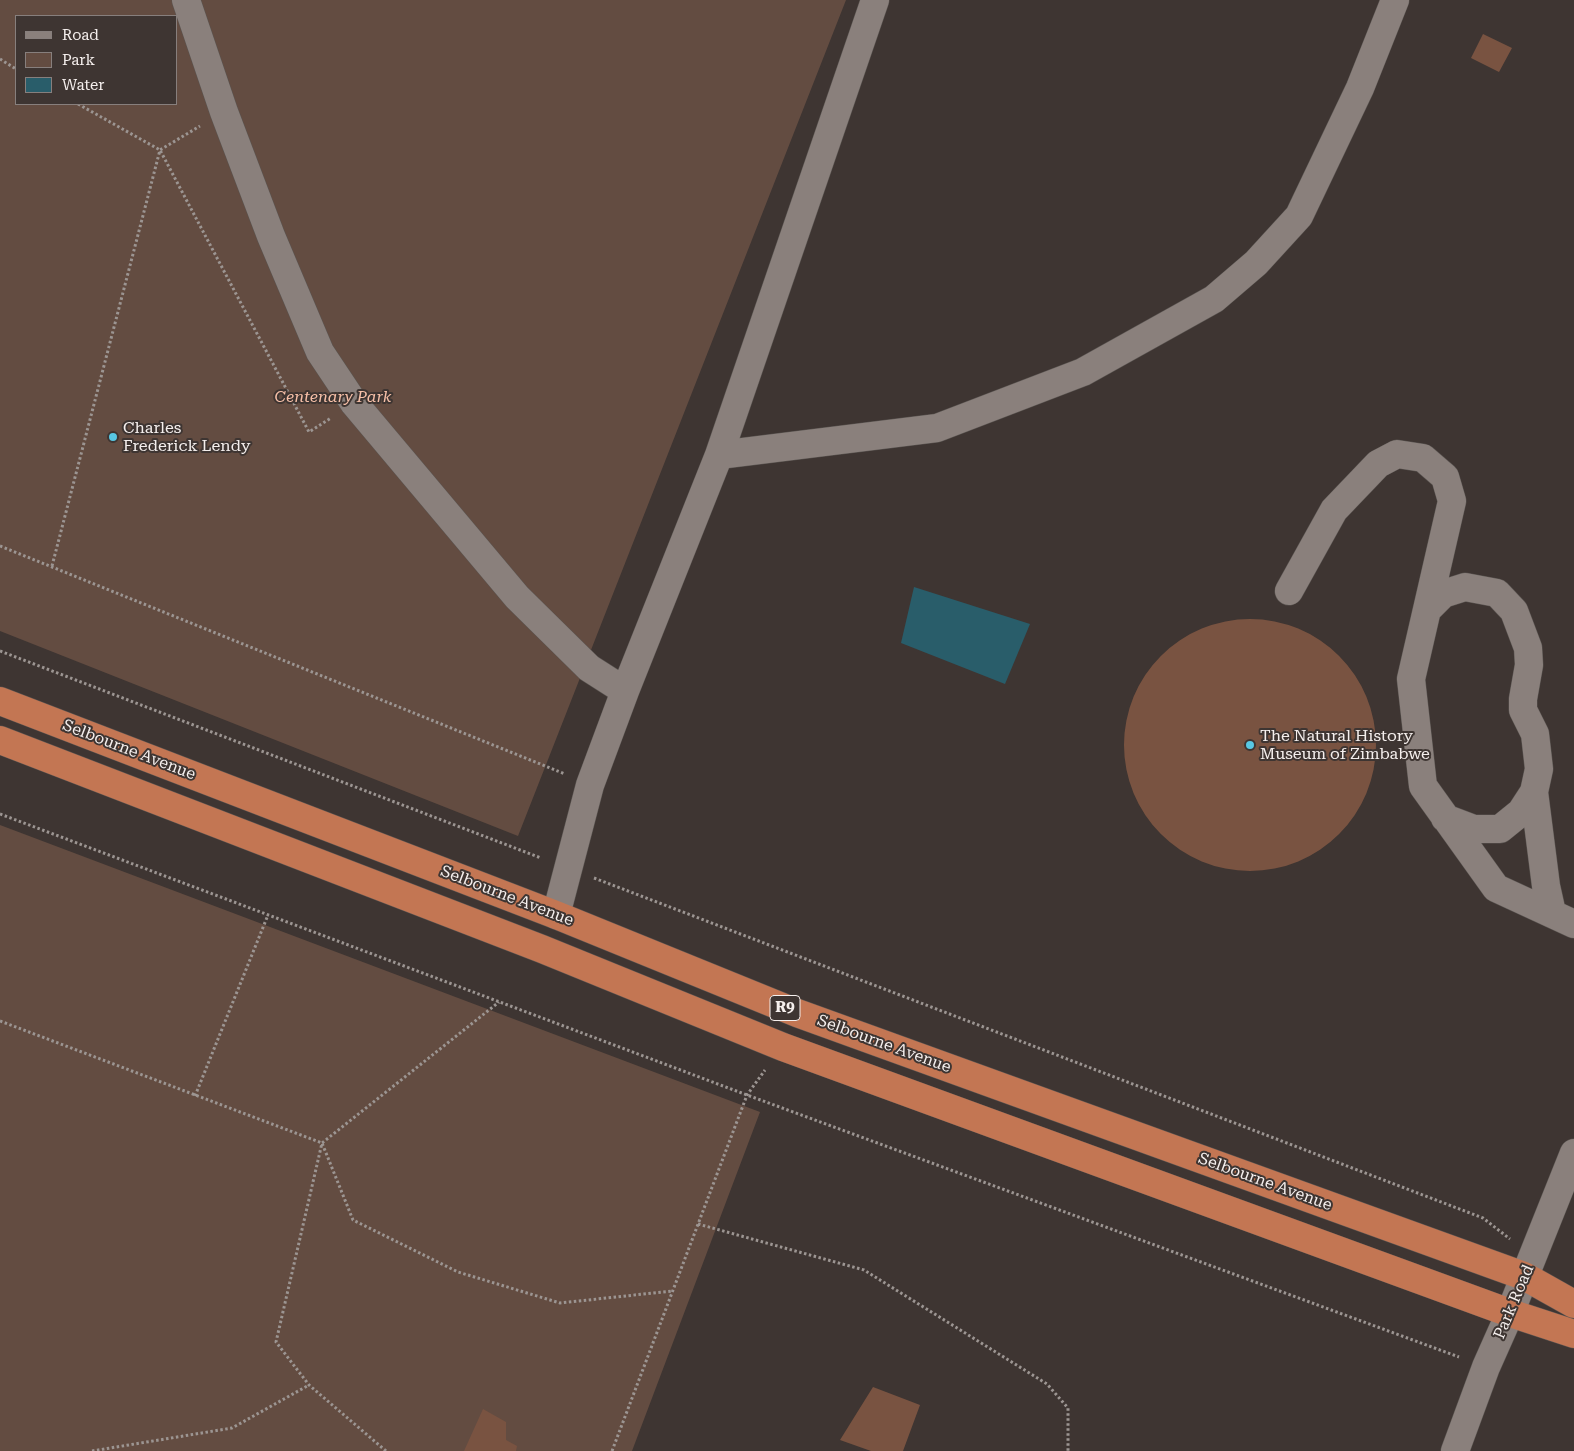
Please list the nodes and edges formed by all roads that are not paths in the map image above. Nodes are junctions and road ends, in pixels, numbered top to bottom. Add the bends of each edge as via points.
1 (186, 0) edge
2 (875, 0) edge
3 (1395, 0) edge
4 (719, 455) junction
5 (1289, 592) dead end
6 (1427, 610) junction
7 (625, 691) junction
8 (0, 700) edge
9 (0, 740) edge
10 (1534, 792) junction
11 (1445, 818) junction
12 (556, 915) junction
13 (1563, 918) edge
14 (1574, 1153) edge
15 (1528, 1266) junction
16 (1574, 1304) edge
17 (1510, 1313) junction
18 (1574, 1334) edge
19 (1455, 1451) edge

1 - 7 street via 271,236 320,352 354,403 517,597 589,668
2 - 4 street
3 - 4 street via 1360,88 1299,216 1256,263 1214,299 1082,372 937,428
4 - 7 street
5 - 6 street via 1334,510 1378,464 1397,454 1423,458 1431,464 1445,477 1452,501
6 - 10 street via 1443,594 1464,587 1497,593 1514,611 1528,648 1523,710 1535,734 1539,769
6 - 11 street via 1411,679 1422,786
7 - 12 street via 590,784
8 - 12 highway, Selbourne Avenue / R9
9 - 17 highway, R9 via 542,949 783,1046
10 - 11 street via 1521,812 1500,829 1474,829
10 - 13 street via 1546,886
11 - 13 street via 1496,888
12 - 15 highway, Selbourne Avenue / R9 via 797,1012
14 - 15 street, Park Road
15 - 16 highway, Selbourne Avenue / R9
15 - 17 street, Park Road
17 - 18 highway, R9
17 - 19 street, Park Road

